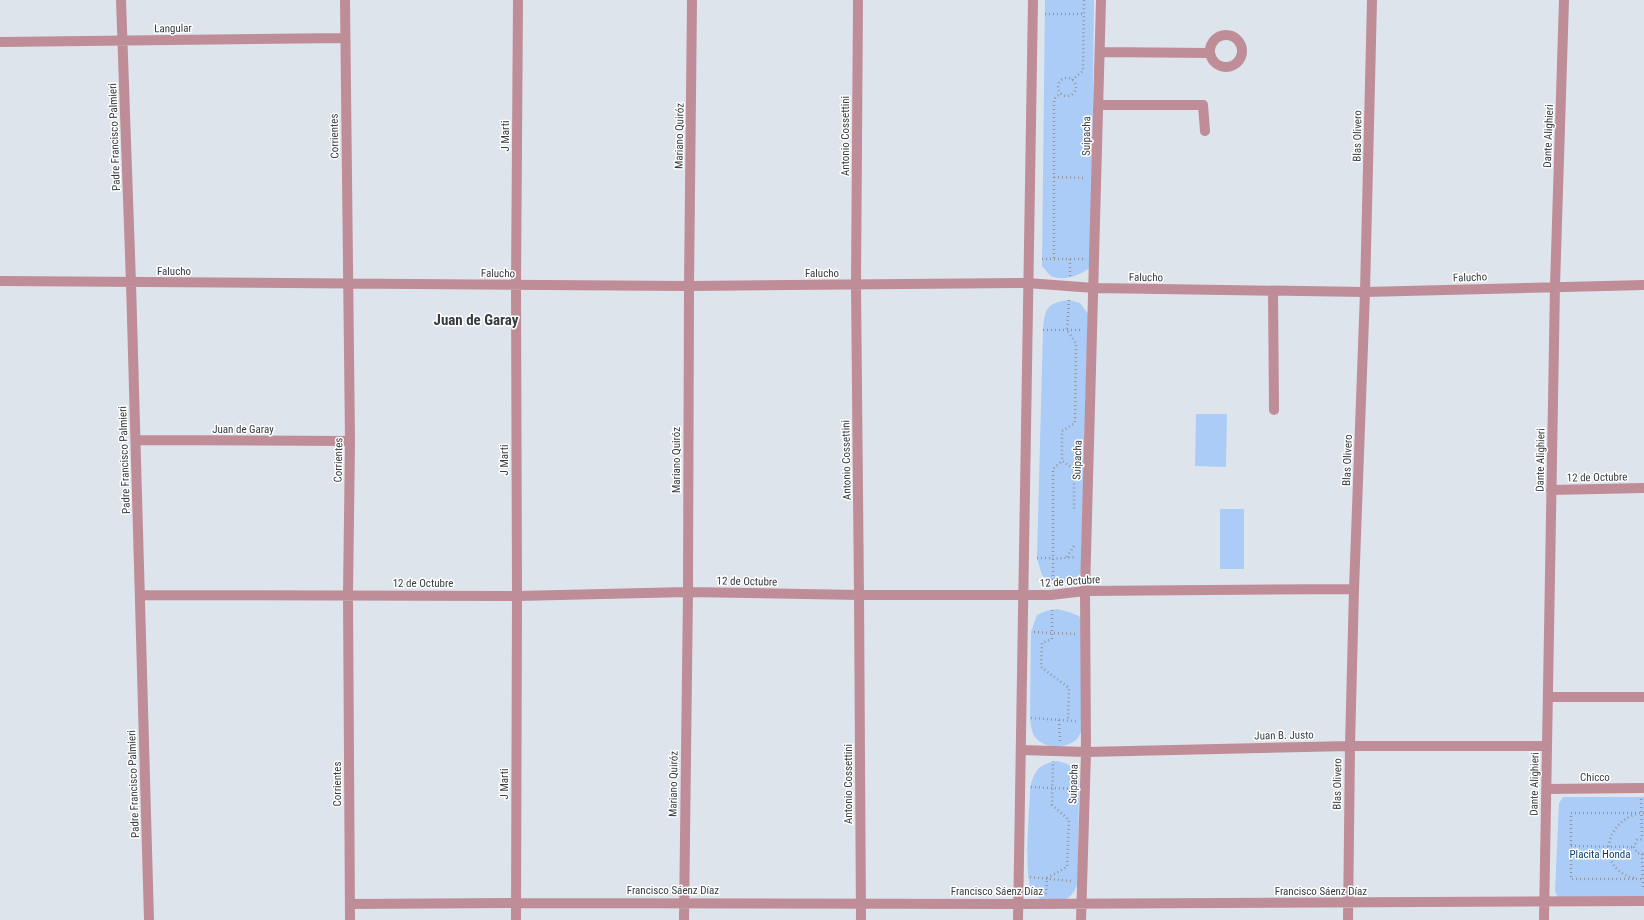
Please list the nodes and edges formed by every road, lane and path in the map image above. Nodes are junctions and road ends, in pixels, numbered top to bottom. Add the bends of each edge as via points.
1 (122, 0) edge
2 (345, 0) edge
3 (518, 0) edge
4 (692, 0) edge
5 (858, 0) edge
6 (1033, 0) edge
7 (1084, 0) edge
8 (1102, 0) edge
9 (1372, 0) edge
10 (1564, 0) edge
11 (1045, 14) dead end
12 (1084, 14) junction
13 (345, 38) junction
14 (123, 40) junction
15 (0, 42) edge
16 (1100, 52) junction
17 (1209, 53) dead end
18 (1072, 80) junction
19 (1061, 93) junction
20 (1099, 105) junction
21 (1205, 132) dead end
22 (1054, 177) junction
23 (1092, 178) dead end
24 (1054, 258) junction
25 (1042, 259) dead end
26 (1070, 259) junction
27 (1084, 259) dead end
28 (1070, 277) dead end
29 (0, 282) edge
30 (131, 282) junction
31 (1028, 283) junction
32 (348, 284) junction
33 (516, 285) junction
34 (856, 285) junction
35 (1644, 285) edge
36 (689, 286) junction
37 (1555, 286) junction
38 (1094, 288) junction
39 (1273, 291) junction
40 (1365, 292) junction
41 (1069, 300) dead end
42 (1042, 330) dead end
43 (1067, 330) junction
44 (1089, 330) dead end
45 (1274, 410) dead end
46 (136, 440) junction
47 (350, 441) junction
48 (1062, 461) junction
49 (1644, 488) edge
50 (1551, 490) junction
51 (1074, 515) dead end
52 (1074, 546) dead end
53 (1079, 557) dead end
54 (1037, 558) dead end
55 (1067, 558) junction
56 (1052, 559) junction
57 (1053, 585) dead end
58 (1354, 588) junction
59 (1085, 590) junction
60 (688, 592) junction
61 (348, 594) junction
62 (140, 595) junction
63 (859, 595) junction
64 (1024, 595) junction
65 (517, 596) junction
66 (1052, 610) dead end
67 (1031, 632) dead end
68 (1052, 633) junction
69 (1077, 634) dead end
70 (1549, 697) junction
71 (1644, 697) edge
72 (1030, 718) dead end
73 (1059, 720) junction
74 (1068, 720) junction
75 (1086, 722) junction
76 (1350, 746) junction
77 (1547, 746) junction
78 (1022, 750) junction
79 (1054, 751) junction
80 (1086, 752) junction
81 (1030, 788) dead end
82 (1052, 788) junction
83 (1642, 788) edge
84 (1079, 789) dead end
85 (1546, 789) junction
86 (1643, 813) edge
87 (1643, 838) edge
88 (1571, 846) junction
89 (1609, 847) junction
90 (1634, 847) junction
91 (1643, 854) edge
92 (1028, 876) dead end
93 (1047, 878) junction
94 (1643, 879) edge
95 (1078, 882) dead end
96 (1643, 901) edge
97 (516, 902) junction
98 (684, 902) junction
99 (1544, 902) junction
100 (861, 903) junction
101 (1348, 903) junction
102 (350, 904) junction
103 (1018, 904) junction
104 (1081, 904) junction
105 (149, 920) edge
106 (350, 920) edge
107 (516, 920) edge
108 (684, 920) edge
109 (861, 920) edge
110 (1018, 920) edge
111 (1081, 920) edge
112 (1348, 920) edge
113 (1544, 920) edge

1 - 14 street, Padre Francisco Palmieri
2 - 13 street, Corrientes
3 - 33 street, J Marti
4 - 36 street, Mariano Quiróz
5 - 34 street, Antonio Cossettini
6 - 31 street
7 - 12 path
8 - 16 street, Suipacha
9 - 40 street, Blas Olivero
10 - 37 street, Dante Alighieri
11 - 12 path
12 - 18 path via 1083,72
13 - 14 street, Langular
13 - 32 street, Corrientes
14 - 15 street, Langular
14 - 30 street, Padre Francisco Palmieri
16 - 17 street
16 - 20 street, Suipacha
18 - 19 path via 1064,78 1060,82 1058,88
18 - 19 path via 1075,84 1073,92 1066,95
19 - 22 path via 1054,99
20 - 21 street via 1203,105
20 - 38 street, Suipacha
22 - 23 path
22 - 24 path
24 - 25 path
24 - 26 path
26 - 27 path
26 - 28 path
29 - 30 street, Falucho
30 - 32 street, Falucho
30 - 46 street, Padre Francisco Palmieri
31 - 34 street, Falucho
31 - 38 street, Falucho
31 - 64 street
32 - 33 street, Falucho
32 - 47 street, Corrientes
33 - 36 street, Falucho
33 - 65 street, J Marti
34 - 36 street, Falucho
34 - 63 street, Antonio Cossettini
35 - 37 street, Falucho
36 - 60 street, Mariano Quiróz
37 - 40 street, Falucho
37 - 50 street, Dante Alighieri
38 - 39 street, Falucho
38 - 59 street, Suipacha
39 - 40 street, Falucho
39 - 45 street
40 - 58 street, Blas Olivero
41 - 43 path
42 - 43 path
43 - 44 path
43 - 48 path via 1076,342 1075,422 1062,431
46 - 47 street, Juan de Garay
46 - 62 street, Padre Francisco Palmieri
47 - 61 street, Corrientes
48 - 51 path via 1074,469
48 - 56 path via 1053,470
49 - 50 street, 12 de Octubre
50 - 70 street, Dante Alighieri
52 - 55 path
53 - 55 path
54 - 56 path
55 - 56 path
56 - 57 path
58 - 59 street, 12 de Octubre
58 - 76 street, Blas Olivero
59 - 64 street, 12 de Octubre via 1051,595
59 - 75 street, Suipacha
60 - 63 street, 12 de Octubre
60 - 65 street, 12 de Octubre
60 - 98 street, Mariano Quiróz
61 - 62 street, 12 de Octubre
61 - 65 street, 12 de Octubre
61 - 102 street, Corrientes
62 - 105 street, Padre Francisco Palmieri
63 - 64 street, 12 de Octubre
63 - 100 street, Antonio Cossettini
64 - 78 street
65 - 97 street, J Marti
66 - 68 path
67 - 68 path
68 - 69 path
68 - 74 path via 1052,639 1042,643 1041,667 1069,688
70 - 71 street
70 - 77 street, Dante Alighieri
72 - 73 path
73 - 74 path
73 - 79 path via 1060,747
74 - 75 path
75 - 80 street, Suipacha
76 - 77 street, Juan B. Justo
76 - 80 street, Juan B. Justo
76 - 101 street, Blas Olivero
77 - 85 street, Dante Alighieri
78 - 79 street, Juan B. Justo
78 - 103 street
79 - 80 street, Juan B. Justo
79 - 82 path
80 - 104 street, Suipacha
81 - 82 path
82 - 84 path
82 - 93 path via 1052,805 1069,820 1067,867
83 - 85 street, Chicco
83 - 86 path
85 - 99 street, Dante Alighieri
86 - 87 path
86 - 88 path via 1571,813
86 - 89 path via 1625,818 1617,825
87 - 90 path via 1635,842
88 - 89 path
88 - 94 path via 1571,879
89 - 90 path
89 - 94 path via 1614,864 1622,872 1632,878
90 - 91 path via 1637,853
91 - 94 path
92 - 93 path
93 - 95 path
94 - 96 path
96 - 99 street, Francisco Sáenz Díaz
97 - 98 street, Francisco Sáenz Díaz
97 - 102 street, Francisco Sáenz Díaz
97 - 107 street, J Marti
98 - 100 street, Francisco Sáenz Díaz
98 - 108 street, Mariano Quiróz
99 - 101 street, Francisco Sáenz Díaz
99 - 113 street, Dante Alighieri
100 - 103 street, Francisco Sáenz Díaz
100 - 109 street, Antonio Cossettini
101 - 104 street, Francisco Sáenz Díaz
101 - 112 street, Blas Olivero
102 - 106 street, Corrientes
103 - 104 street, Francisco Sáenz Díaz
103 - 110 street
104 - 111 street, Suipacha

